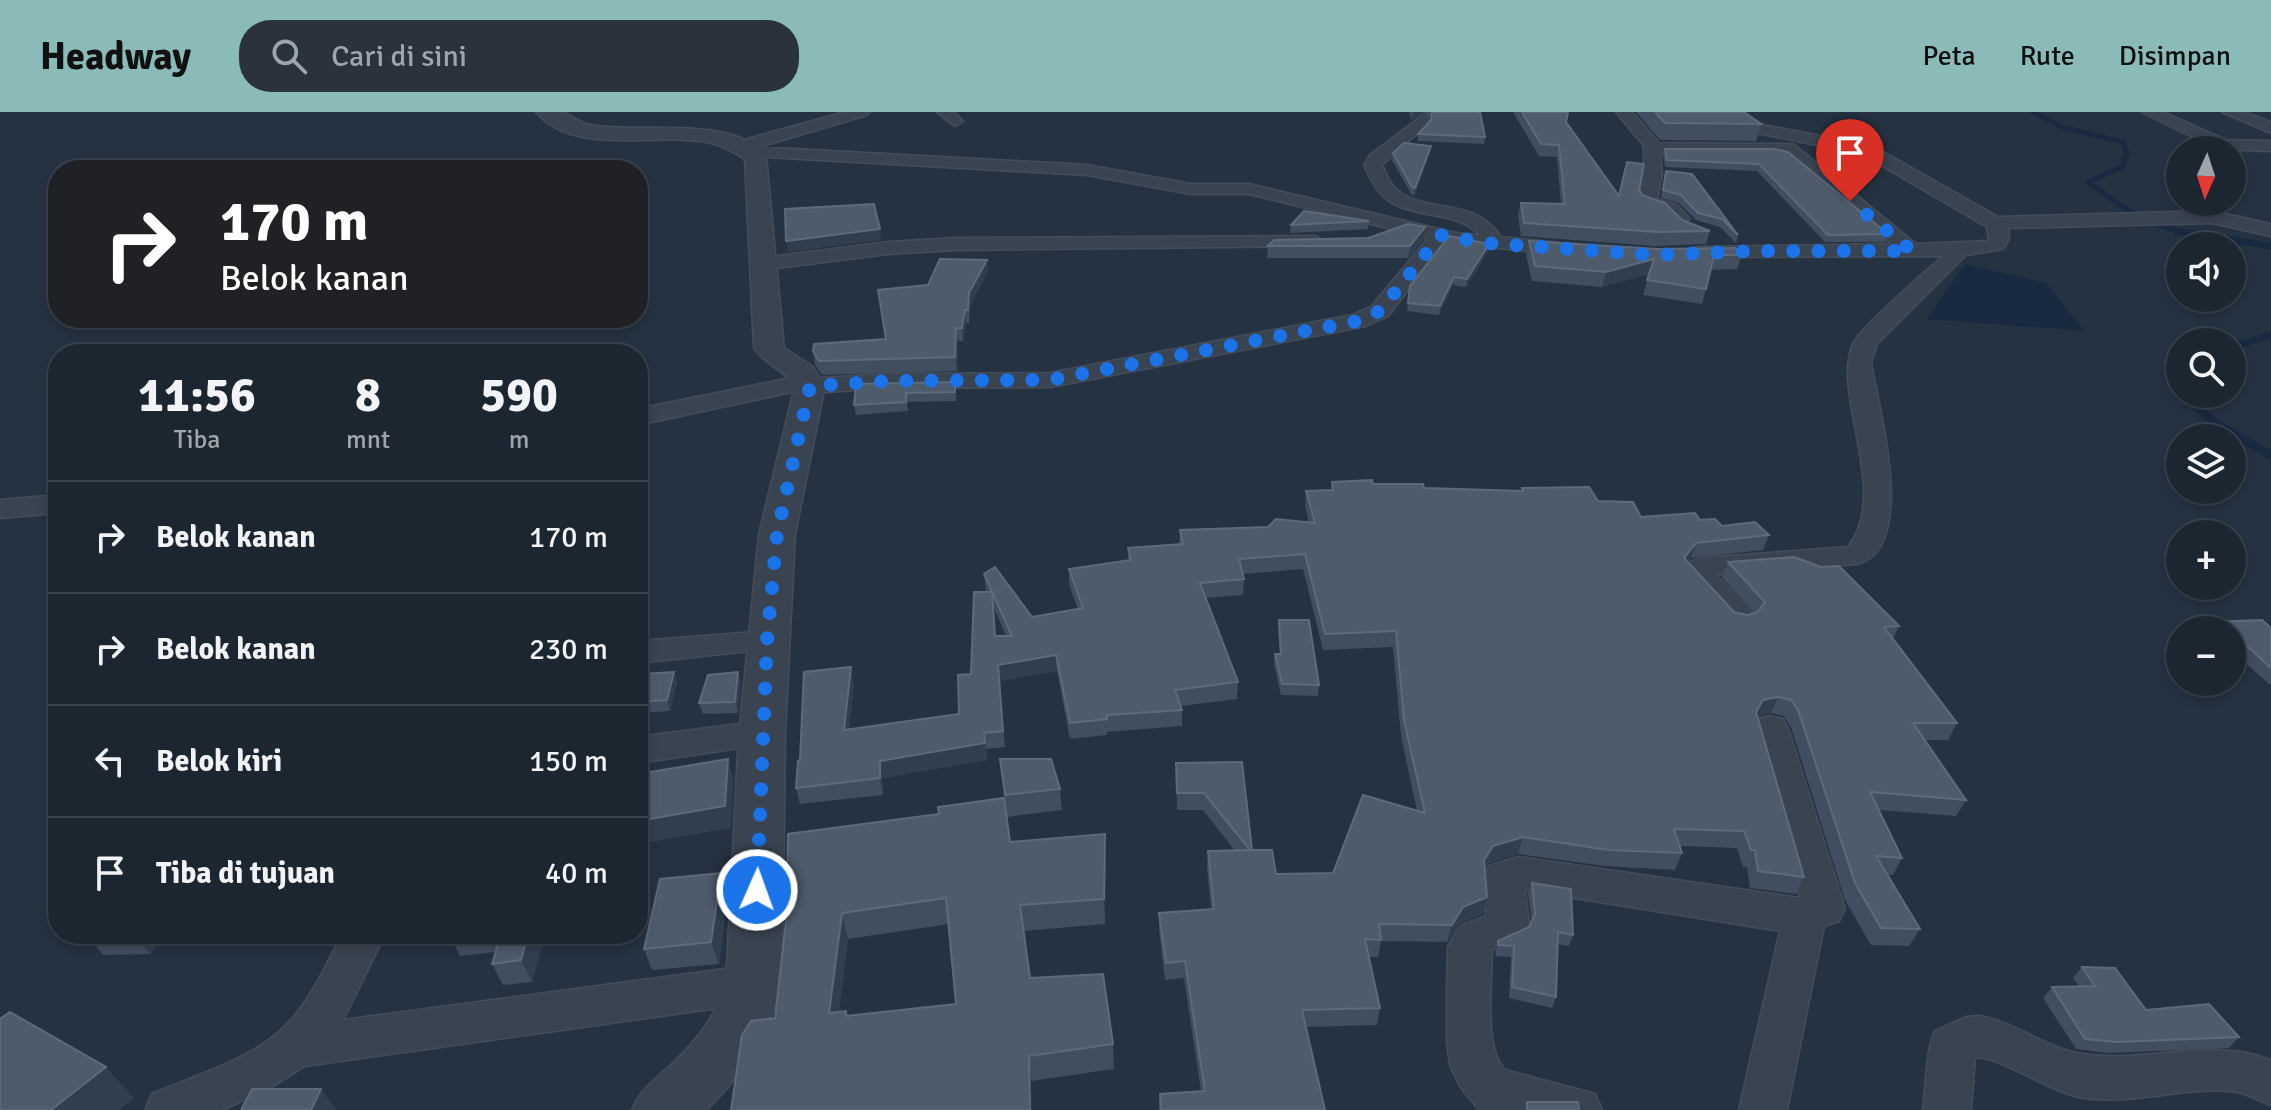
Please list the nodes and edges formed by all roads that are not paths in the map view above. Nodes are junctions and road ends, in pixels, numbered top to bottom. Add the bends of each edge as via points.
1 (546, 112) edge
2 (862, 112) edge
3 (1624, 112) edge
4 (1730, 112) edge
5 (2150, 112) edge
6 (2230, 112) edge
7 (1422, 121) dead end
8 (1752, 127) junction
9 (2271, 128) edge
10 (2271, 146) edge
11 (1654, 147) junction
12 (1779, 147) junction
13 (743, 149) junction
14 (2271, 213) edge
15 (2212, 217) junction
16 (1994, 223) junction
17 (1403, 226) junction
18 (1693, 229) edge
19 (2271, 230) edge
20 (1712, 234) edge
21 (1441, 235) junction
22 (1370, 239) edge
23 (1330, 242) edge
24 (1496, 244) junction
25 (1960, 250) junction
26 (1912, 251) junction
27 (1590, 252) edge
28 (1728, 252) junction
29 (1684, 254) edge
30 (762, 264) junction
31 (810, 384) junction
32 (648, 415) edge
33 (48, 505) edge
34 (0, 509) edge
35 (1740, 618) edge
36 (767, 641) junction
37 (648, 651) edge
38 (1770, 728) dead end
39 (762, 734) junction
40 (648, 749) edge
41 (1805, 915) junction
42 (359, 944) edge
43 (754, 984) junction
44 (295, 1047) junction
45 (2271, 1083) edge
46 (1500, 1100) edge
47 (169, 1110) edge
48 (662, 1110) edge
49 (1578, 1110) edge
50 (1763, 1110) edge
51 (1947, 1110) edge

1 - 13 street via 586,131 686,133
2 - 13 street
3 - 11 street
4 - 8 street
5 - 10 street via 2223,145
6 - 9 street
7 - 24 street via 1376,159 1373,165 1382,182 1397,197 1482,223
8 - 12 street
8 - 16 street via 1867,150
11 - 12 street
11 - 18 street via 1647,202 1670,209
12 - 26 street via 1818,171
13 - 17 street via 1096,171 1191,189 1256,191
13 - 30 street via 757,162
14 - 15 street
15 - 16 street
15 - 19 street
16 - 25 street via 2000,229 1996,245
17 - 21 street
17 - 22 street
20 - 28 street
21 - 24 street
21 - 31 street via 1380,311 1358,321 1050,380
23 - 30 street via 955,244
24 - 27 street
25 - 26 street
25 - 35 street via 1866,342 1859,363 1879,502 1868,543 1857,555 1703,567 1697,574
26 - 28 street
28 - 29 street
30 - 31 street via 769,348
31 - 32 street
31 - 36 street via 777,534
33 - 34 street
36 - 37 street
36 - 39 street
38 - 41 street via 1824,909
39 - 40 street
39 - 43 street
41 - 46 street via 1518,873 1503,877 1508,925 1470,943 1472,1059
41 - 50 street
42 - 44 street via 328,1003
43 - 44 street
43 - 48 street via 730,1044 704,1075
44 - 47 street
45 - 51 street via 2222,1067 2144,1078 2082,1076 2036,1062 1984,1037 1962,1038 1951,1046
46 - 49 street

